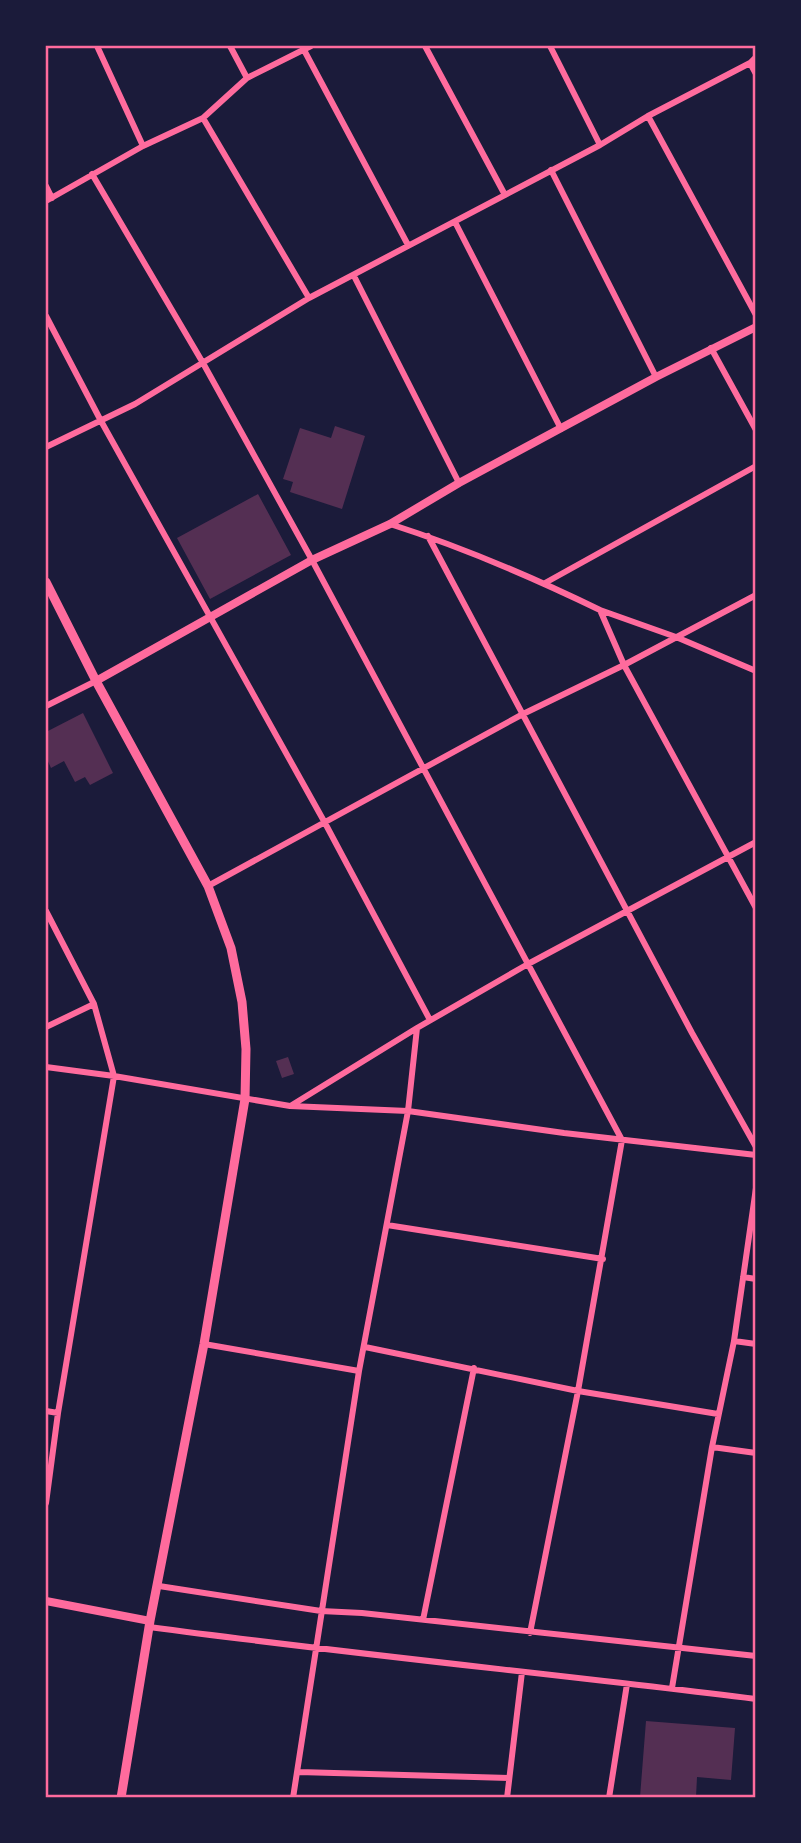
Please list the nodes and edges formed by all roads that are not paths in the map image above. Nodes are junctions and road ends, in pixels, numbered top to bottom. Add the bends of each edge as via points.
1 (97, 46) edge
2 (230, 46) edge
3 (311, 46) edge
4 (425, 46) edge
5 (550, 46) edge
6 (304, 50) junction
7 (755, 57) edge
8 (750, 63) junction
9 (755, 74) edge
10 (247, 78) junction
11 (649, 116) junction
12 (203, 118) junction
13 (600, 145) junction
14 (144, 146) junction
15 (551, 170) junction
16 (92, 174) junction
17 (46, 186) edge
18 (505, 195) junction
19 (49, 199) edge
20 (455, 222) junction
21 (408, 245) junction
22 (354, 276) junction
23 (309, 298) junction
24 (755, 315) edge
25 (46, 316) edge
26 (755, 327) edge
27 (711, 348) junction
28 (203, 363) junction
29 (656, 377) junction
30 (101, 421) junction
31 (561, 429) junction
32 (755, 430) edge
33 (46, 447) edge
34 (755, 466) edge
35 (459, 483) junction
36 (390, 524) junction
37 (428, 536) junction
38 (312, 560) junction
39 (46, 582) edge
40 (545, 583) junction
41 (755, 595) edge
42 (600, 610) junction
43 (211, 615) junction
44 (676, 637) junction
45 (624, 665) junction
46 (755, 671) edge
47 (96, 681) junction
48 (46, 706) edge
49 (523, 714) junction
50 (424, 769) junction
51 (325, 822) junction
52 (755, 842) edge
53 (728, 856) junction
54 (208, 886) junction
55 (755, 908) edge
56 (46, 911) edge
57 (628, 912) junction
58 (528, 964) junction
59 (94, 1004) junction
60 (430, 1020) junction
61 (46, 1027) edge
62 (417, 1028) junction
63 (46, 1067) edge
64 (114, 1076) junction
65 (244, 1099) junction
66 (290, 1106) junction
67 (408, 1111) junction
68 (622, 1140) junction
69 (755, 1147) edge
70 (755, 1155) edge
71 (755, 1188) edge
72 (387, 1225) junction
73 (603, 1259) junction
74 (743, 1277) junction
75 (755, 1279) edge
76 (734, 1341) junction
77 (205, 1344) junction
78 (755, 1344) edge
79 (365, 1347) junction
80 (474, 1368) junction
81 (359, 1371) junction
82 (579, 1391) junction
83 (46, 1411) edge
84 (58, 1413) junction
85 (718, 1414) junction
86 (712, 1447) junction
87 (755, 1453) edge
88 (46, 1503) edge
89 (159, 1586) junction
90 (46, 1601) edge
91 (321, 1611) junction
92 (423, 1620) junction
93 (150, 1624) junction
94 (530, 1633) junction
95 (680, 1648) junction
96 (316, 1649) junction
97 (755, 1656) edge
98 (522, 1672) junction
99 (627, 1684) junction
100 (672, 1688) junction
101 (755, 1699) edge
102 (299, 1772) junction
103 (509, 1777) junction
104 (122, 1796) edge
105 (293, 1797) edge
106 (507, 1797) edge
107 (609, 1797) edge

1 - 14 street
2 - 10 street
3 - 6 street
4 - 18 street
5 - 13 street
6 - 10 street
6 - 21 street
7 - 8 street
8 - 9 street
8 - 11 street
10 - 12 street
11 - 13 street
11 - 24 street
12 - 14 street
12 - 23 street
13 - 15 street
14 - 16 street
15 - 18 street
15 - 29 street
16 - 19 street
16 - 28 street
17 - 19 street
18 - 20 street
20 - 21 street
20 - 31 street
21 - 22 street
22 - 23 street
22 - 35 street
23 - 28 street
25 - 30 street
26 - 27 street
27 - 29 street
27 - 32 street
28 - 30 street
28 - 38 street
29 - 31 street
30 - 33 street
30 - 43 street
31 - 35 street
34 - 40 street
35 - 36 street
36 - 37 street
36 - 38 street
37 - 40 street
37 - 49 street
38 - 43 street
38 - 50 street
39 - 47 main road
40 - 42 street
41 - 44 street
42 - 44 street
42 - 45 street
43 - 47 street
43 - 51 street
44 - 45 street
44 - 46 street
45 - 49 street
45 - 53 street
47 - 48 street
47 - 54 main road
49 - 50 street
49 - 57 street
50 - 51 street
50 - 58 street
51 - 54 street
51 - 60 street
52 - 53 street
53 - 55 street
53 - 57 street
54 - 65 main road via 231,948 242,1002
56 - 59 street
57 - 58 street
57 - 69 street
58 - 60 street
58 - 68 street
59 - 61 street
59 - 64 street
60 - 62 street
62 - 66 street
62 - 67 street
63 - 64 street
64 - 65 street
64 - 84 street
65 - 66 street
65 - 77 main road
66 - 67 street
67 - 68 street
67 - 72 street
68 - 70 street
68 - 73 street
71 - 74 street
72 - 73 street
72 - 79 street
73 - 82 street
74 - 75 street
74 - 76 street
76 - 78 street
76 - 85 street
77 - 81 street
77 - 89 main road
79 - 80 street
79 - 81 street
80 - 82 street
80 - 92 street
81 - 91 street
82 - 85 street
82 - 94 street
83 - 84 street
84 - 88 street
85 - 86 street
86 - 87 street
86 - 95 street
89 - 91 street
89 - 93 main road
90 - 93 street
91 - 92 street
91 - 96 street
92 - 94 street
93 - 96 street
93 - 104 main road
94 - 95 street
95 - 97 street
95 - 100 street
96 - 98 street
96 - 102 street
98 - 99 street
98 - 103 street
99 - 100 street
99 - 107 street
100 - 101 street
102 - 103 street
102 - 105 street
103 - 106 street

